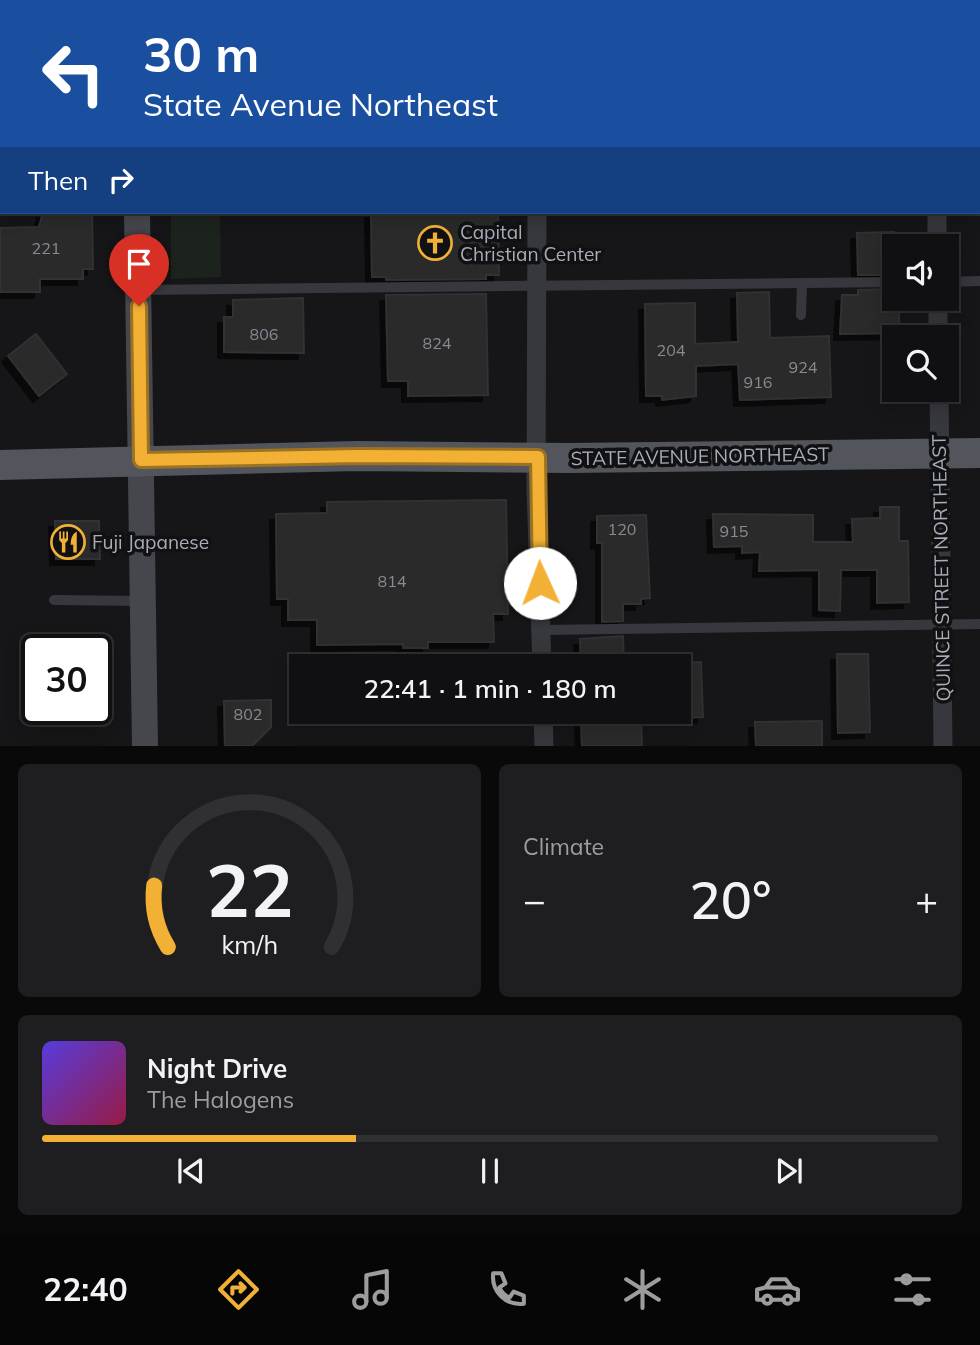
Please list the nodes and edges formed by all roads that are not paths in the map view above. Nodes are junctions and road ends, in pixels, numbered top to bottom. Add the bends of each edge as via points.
1 (137, 214) edge
2 (537, 214) edge
3 (937, 214) edge
4 (937, 234) edge
5 (980, 281) edge
6 (882, 282) edge
7 (959, 282) edge
8 (802, 283) junction
9 (538, 284) junction
10 (138, 290) junction
11 (801, 315) dead end
12 (939, 402) edge
13 (980, 453) edge
14 (940, 454) junction
15 (538, 457) junction
16 (141, 460) junction
17 (0, 465) edge
18 (54, 600) dead end
19 (143, 601) junction
20 (942, 624) junction
21 (980, 624) edge
22 (541, 630) junction
23 (542, 654) edge
24 (543, 724) edge
25 (145, 746) edge
26 (544, 746) edge
27 (943, 746) edge

1 - 10 main road
2 - 9 street
3 - 4 street
5 - 7 lane
6 - 8 lane
8 - 9 lane
8 - 11 lane
9 - 10 lane
9 - 15 street
10 - 16 main road
12 - 14 street, QUINCE STREET NORTHEAST
13 - 14 main road, STATE AVENUE NORTHEAST
14 - 15 main road, STATE AVENUE NORTHEAST
14 - 20 street, QUINCE STREET NORTHEAST
15 - 16 main road, STATE AVENUE NORTHEAST
15 - 22 street
16 - 17 main road, STATE AVENUE NORTHEAST
16 - 19 main road
18 - 19 lane
19 - 25 main road
20 - 21 lane
20 - 22 lane
20 - 27 street, QUINCE STREET NORTHEAST
22 - 23 street
24 - 26 street

